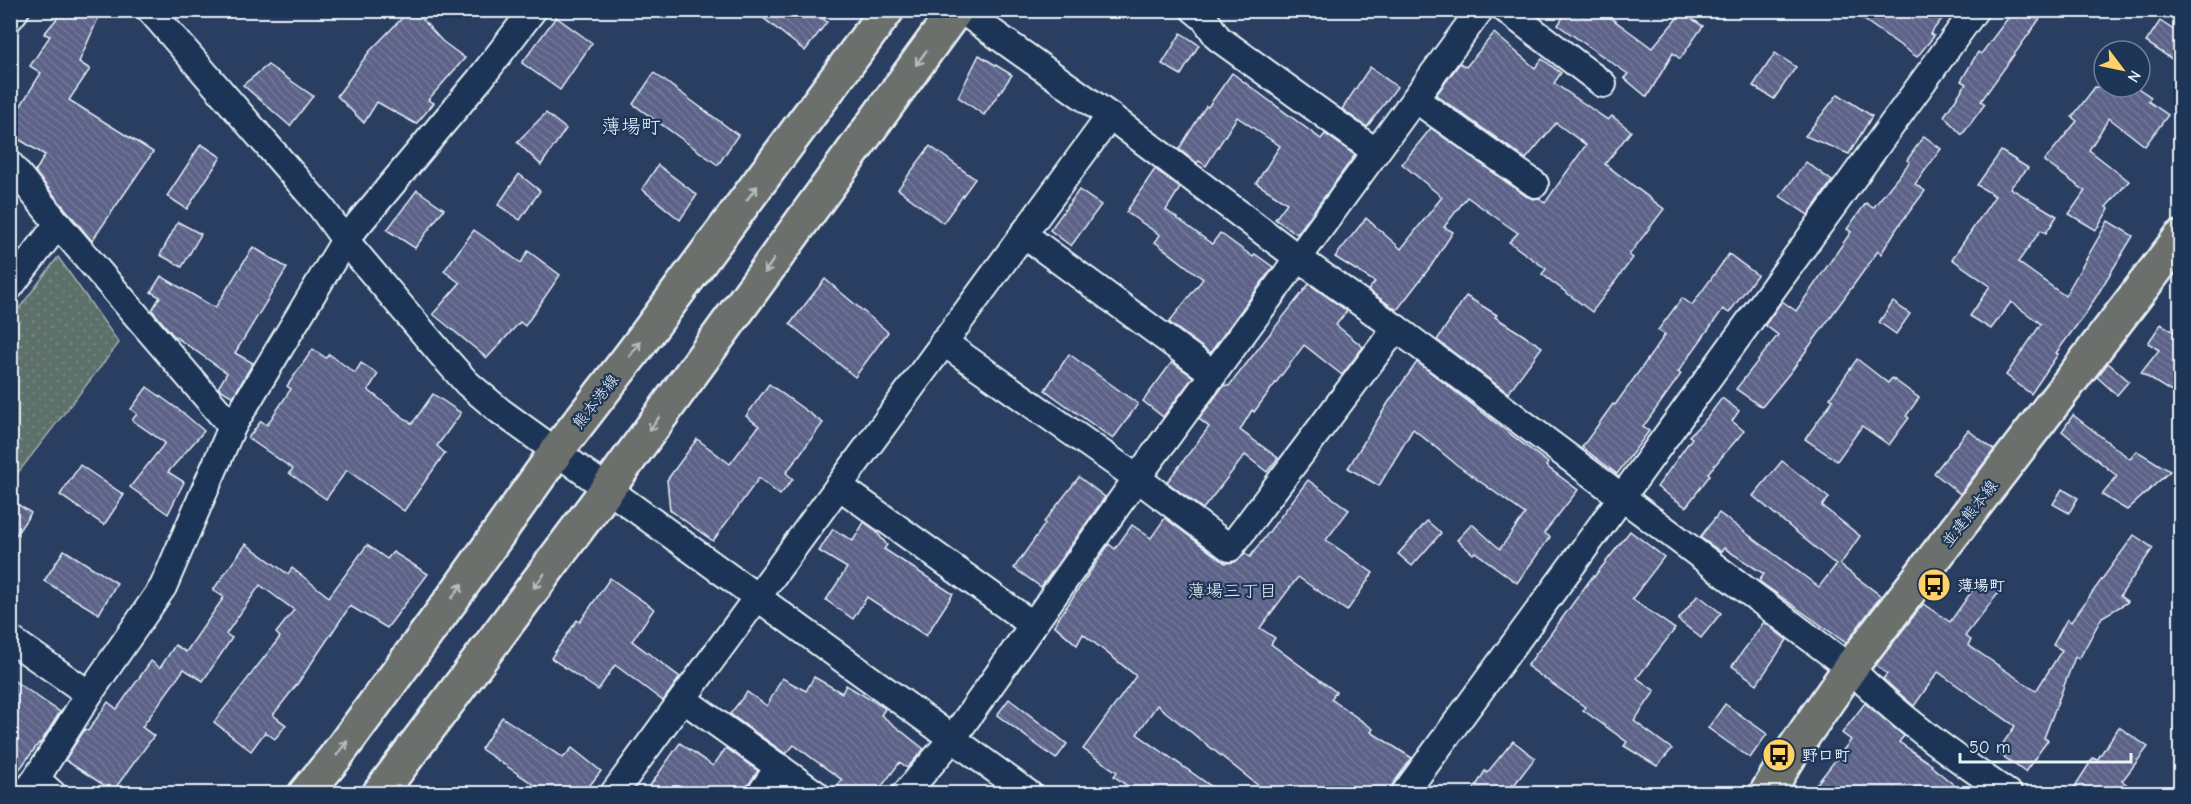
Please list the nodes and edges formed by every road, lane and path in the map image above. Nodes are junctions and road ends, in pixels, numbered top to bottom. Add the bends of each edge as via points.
1 (16, 10) edge
2 (150, 10) edge
3 (533, 10) edge
4 (886, 10) edge
5 (956, 10) edge
6 (961, 10) edge
7 (1194, 10) edge
8 (1480, 10) edge
9 (1506, 10) edge
10 (1975, 10) edge
11 (10, 18) edge
12 (1603, 84) dead end
13 (1415, 99) junction
14 (1110, 116) junction
15 (1376, 152) junction
16 (10, 164) edge
17 (1534, 184) dead end
18 (57, 224) junction
19 (1023, 234) junction
20 (2181, 238) edge
21 (345, 240) junction
22 (1298, 258) junction
23 (10, 288) edge
24 (1396, 328) junction
25 (943, 342) junction
26 (1214, 374) junction
27 (232, 427) junction
28 (556, 452) junction
29 (1137, 478) junction
30 (839, 486) junction
31 (608, 488) junction
32 (1622, 497) junction
33 (758, 598) junction
34 (1033, 625) junction
35 (10, 639) edge
36 (1850, 668) junction
37 (89, 694) junction
38 (683, 699) junction
39 (953, 738) junction
40 (779, 767) junction
41 (38, 789) edge
42 (305, 794) edge
43 (379, 794) edge
44 (613, 794) edge
45 (760, 794) edge
46 (816, 794) edge
47 (905, 794) edge
48 (1029, 794) edge
49 (1404, 794) edge
50 (1766, 794) edge
51 (2009, 794) edge

1 - 11 street
2 - 21 street via 321,207
3 - 21 street
28 -> 4 main road, 熊本港線
5 -> 31 main road
6 - 14 street
7 - 15 street via 1218,38
8 - 13 street
9 - 12 street
10 - 32 street
13 - 15 street
13 - 17 street
14 - 19 street
14 - 22 street
15 - 22 street
16 - 18 street
18 - 23 street
18 - 27 street
19 - 25 street
19 - 26 street
20 - 36 main road, 並建熊本線
21 - 27 street
21 - 28 street via 467,383
22 - 24 street
22 - 26 street
24 - 29 street via 1230,548
24 - 32 street
25 - 29 street
25 - 30 street
26 - 29 street
27 - 37 street via 163,587
28 - 31 street
42 -> 28 main road, 熊本港線
29 - 34 street
30 - 33 street
30 - 34 street
31 - 33 street
31 -> 43 main road
32 - 36 street
32 - 49 street
33 - 38 street
33 - 39 street
34 - 39 street
35 - 37 street
36 - 50 main road, 並建熊本線
36 - 51 street via 1873,691
37 - 41 street
38 - 40 street
38 - 44 street
39 - 47 street
39 - 48 street
40 - 45 street
40 - 46 street

